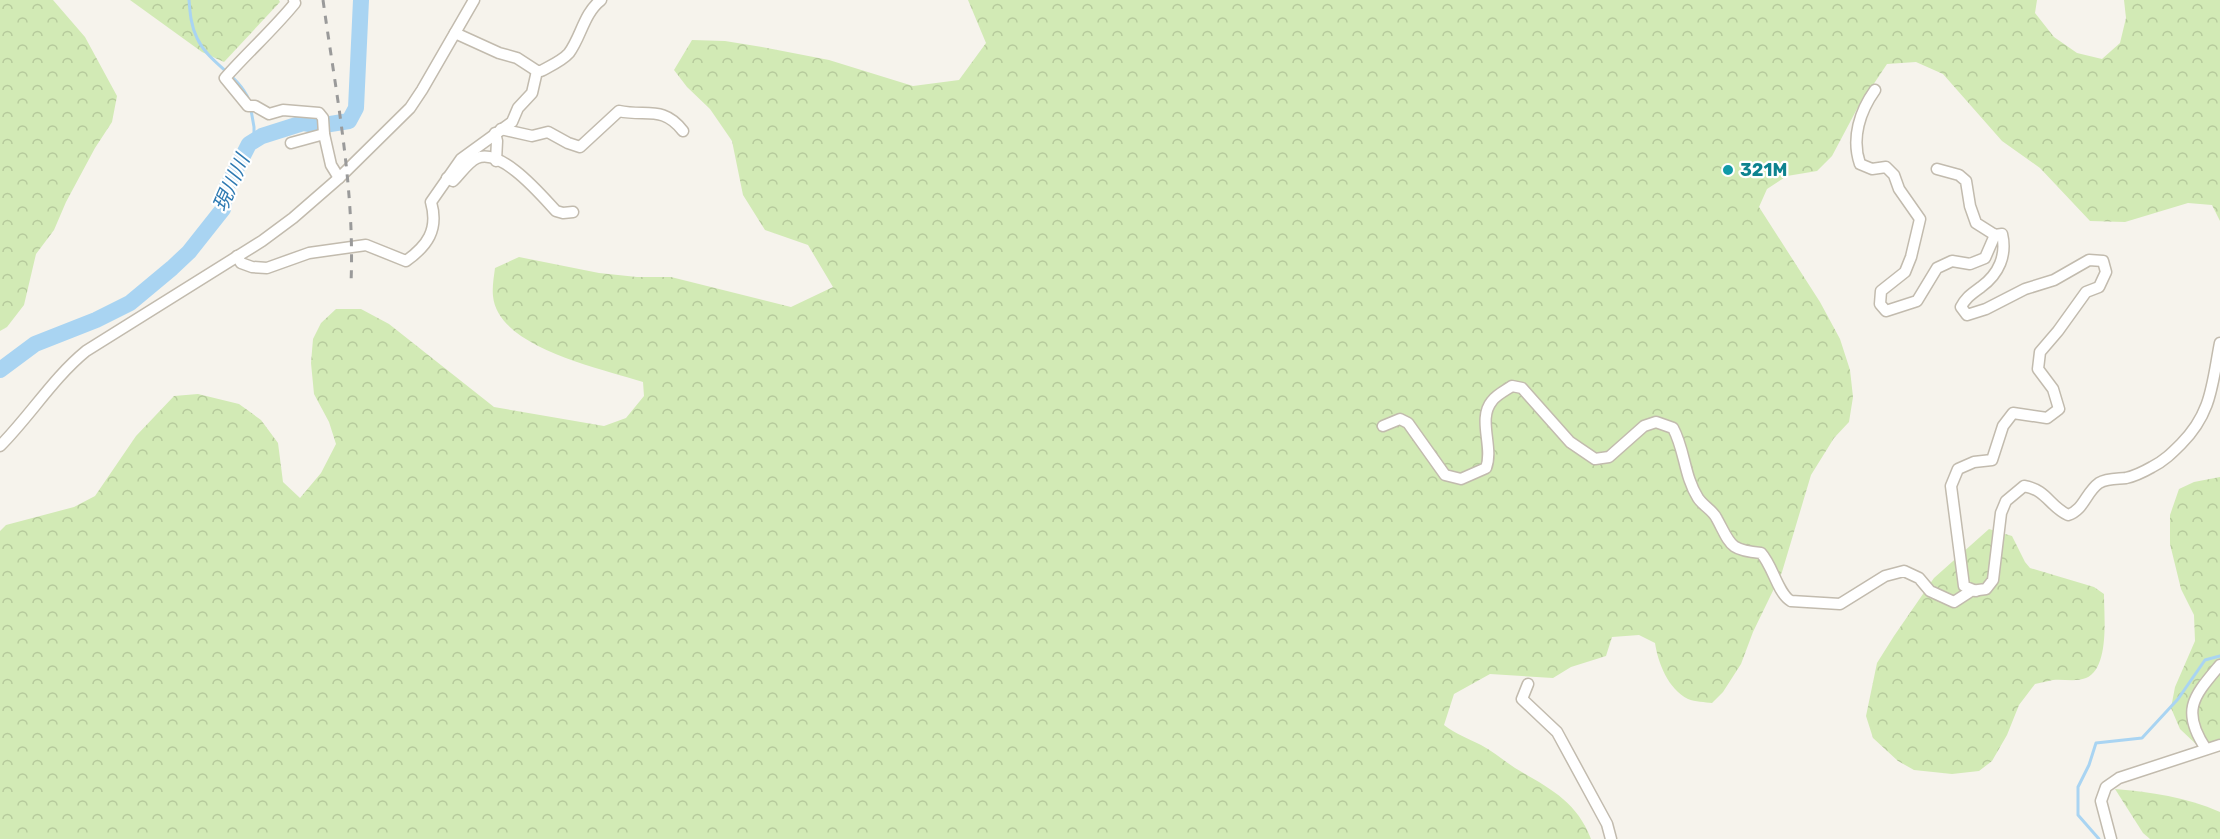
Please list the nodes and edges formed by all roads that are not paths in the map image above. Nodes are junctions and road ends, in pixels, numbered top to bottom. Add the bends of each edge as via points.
1 (294, 0) edge
2 (474, 0) edge
3 (601, 0) edge
4 (455, 33) junction
5 (537, 71) junction
6 (1875, 90) dead end
7 (498, 131) junction
8 (682, 131) dead end
9 (324, 134) junction
10 (291, 143) dead end
11 (496, 161) junction
12 (1937, 169) dead end
13 (339, 178) junction
14 (447, 178) junction
15 (573, 212) dead end
16 (1995, 235) junction
17 (237, 256) junction
18 (2220, 343) edge
19 (1383, 426) dead end
20 (0, 446) edge
21 (1977, 591) junction
22 (2220, 665) edge
23 (1528, 684) dead end
24 (2220, 745) edge
25 (2206, 749) junction
26 (1611, 839) edge
27 (2111, 839) edge

1 - 9 street via 275,27 229,73 252,106 268,114 284,110 319,113
2 - 4 street
3 - 5 street via 592,8 571,51
4 - 5 street via 517,57
4 - 13 street via 410,108
5 - 7 street via 532,93 512,122
6 - 16 street via 1864,105 1856,136 1860,164 1872,169 1886,167 1920,219 1905,272 1881,291 1880,304 1886,311 1917,301 1937,268 1952,261 1970,264 1985,258
7 - 8 street via 512,130 532,136 548,132 580,147 619,111 667,115
7 - 11 street
7 - 14 street via 460,159
9 - 10 street
9 - 13 street
11 - 14 street via 486,156 476,158 453,180
11 - 15 street via 524,176 556,211
12 - 16 street via 1966,181 1976,223
13 - 17 street via 293,218
14 - 17 street via 431,202 429,240 405,261 366,245 309,253 267,268 252,267
16 - 21 street via 2002,234 2005,247 2000,266 1989,281 1966,298 1961,307 1967,315 2054,280 2090,260 2103,261 2106,272 2099,287 2086,292 2040,352 2038,369 2053,389 2059,409 2047,418 2013,413 2002,426 1992,460 1958,469 1951,486 1964,586
17 - 20 street via 86,351
18 - 21 street via 2208,404 2198,425 2168,458 2126,478 2099,483 2082,506 2067,515 2037,488 2024,486 2006,501 1993,580 1986,589
19 - 21 street via 1400,419 1408,423 1445,476 1461,479 1486,468 1490,460 1486,414 1492,400 1512,386 1522,388 1570,442 1595,459 1609,457 1644,426 1656,422 1673,428 1699,500 1716,516 1725,537 1742,551 1761,553 1785,598 1791,602 1840,604 1885,576 1904,571 1919,578 1930,591 1954,602
22 - 25 street via 2192,705 2196,730
23 - 26 street via 1522,699 1557,732 1607,824
24 - 25 street
25 - 27 street via 2119,778 2106,787 2101,801

